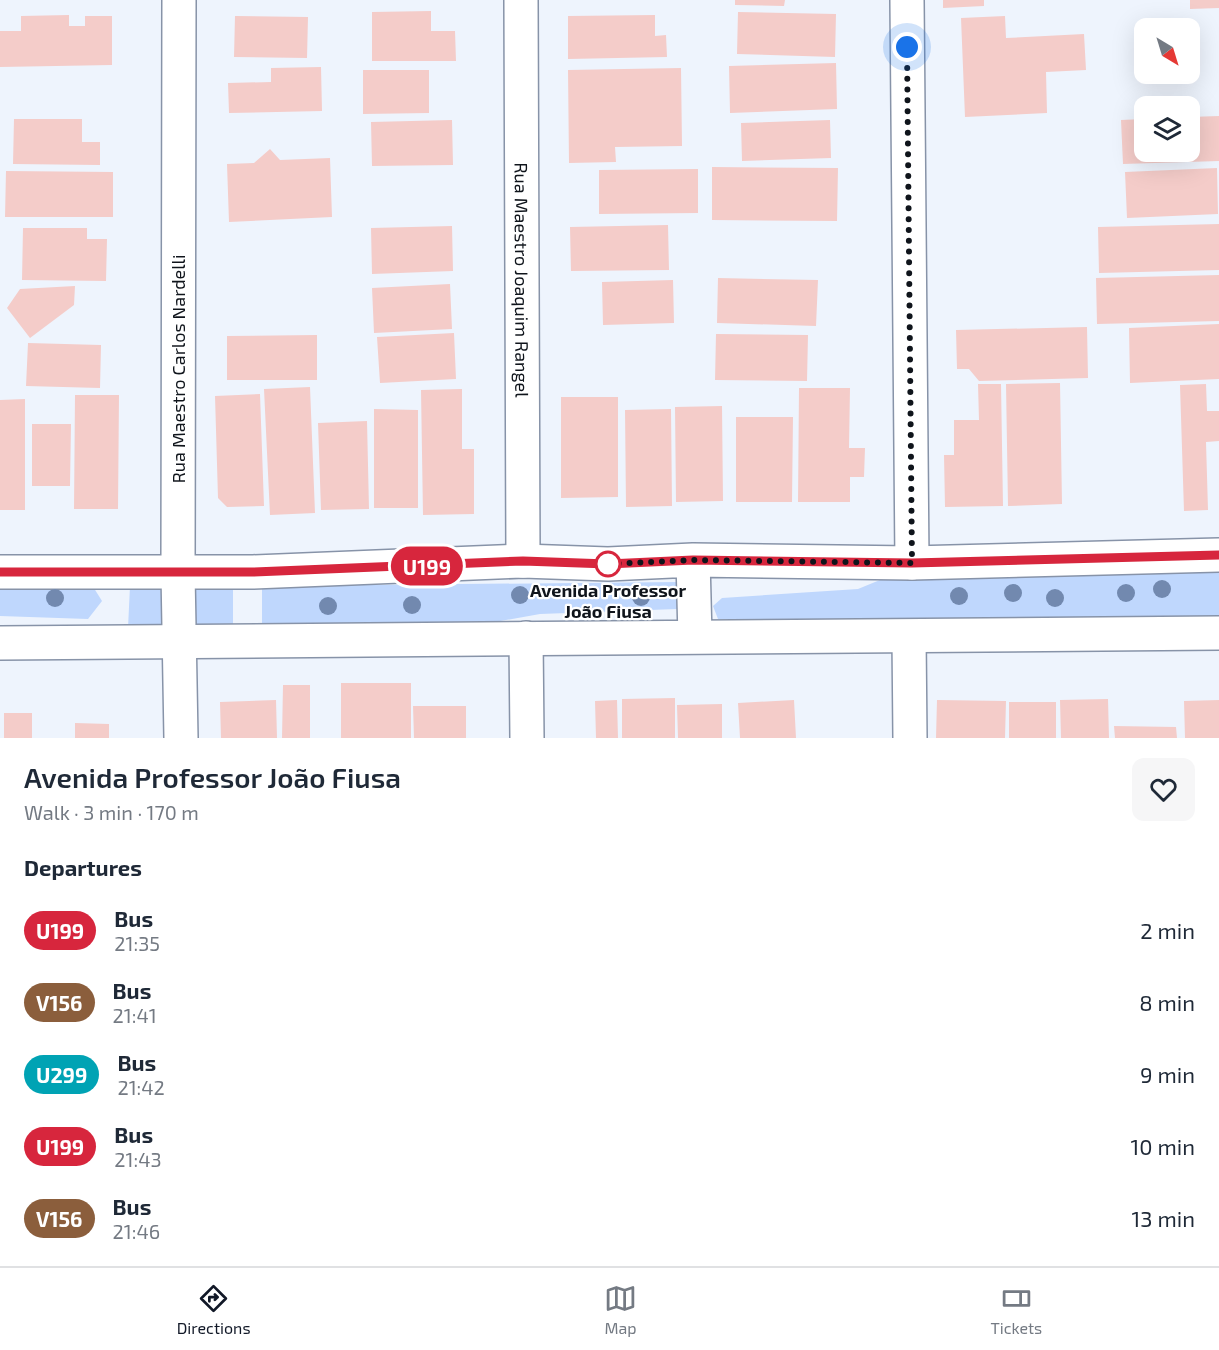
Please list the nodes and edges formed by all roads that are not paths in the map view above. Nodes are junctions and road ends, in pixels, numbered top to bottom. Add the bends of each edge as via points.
1 (179, 0) edge
2 (521, 0) edge
3 (907, 0) edge
4 (1219, 555) edge
5 (693, 560) junction
6 (523, 561) junction
7 (912, 563) junction
8 (0, 572) edge
9 (178, 573) junction
10 (1219, 633) edge
11 (695, 637) junction
12 (909, 637) junction
13 (526, 638) junction
14 (180, 640) junction
15 (0, 643) edge
16 (181, 738) edge
17 (527, 738) edge
18 (910, 738) edge

1 - 9 main road, Rua Maestro Carlos Nardelli
2 - 6 main road, Rua Maestro Joaquim Rangel
3 - 7 main road
4 - 7 main road
5 - 6 main road via 608,564
5 - 7 main road
5 - 11 main road
6 - 9 main road
8 - 9 main road
9 - 14 main road, Rua Maestro Carlos Nardelli
10 - 12 main road
11 - 12 main road
11 - 13 main road
12 - 18 main road
13 - 14 main road
13 - 17 main road
14 - 15 main road
14 - 16 main road, Rua Maestro Carlos Nardelli

